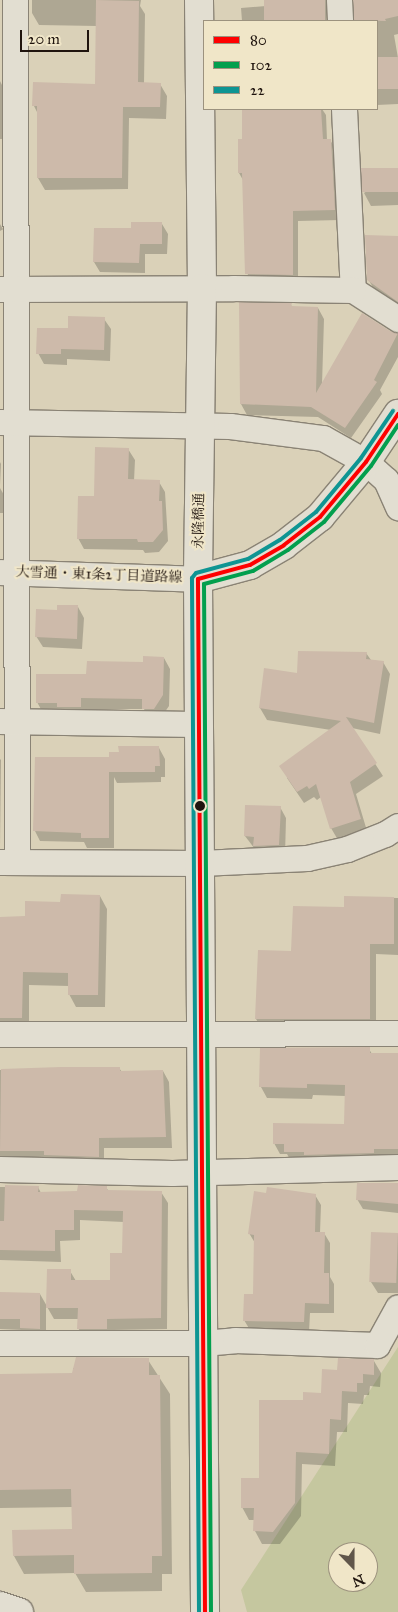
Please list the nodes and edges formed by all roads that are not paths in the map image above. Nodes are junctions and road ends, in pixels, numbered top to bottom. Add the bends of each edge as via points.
1 (15, 0) edge
2 (200, 0) edge
3 (339, 0) edge
4 (340, 20) edge
5 (344, 110) edge
6 (202, 288) junction
7 (7, 290) edge
8 (353, 290) junction
9 (398, 319) edge
10 (398, 414) edge
11 (8, 422) edge
12 (202, 426) junction
13 (366, 462) junction
14 (398, 506) edge
15 (8, 572) edge
16 (198, 579) junction
17 (8, 721) edge
18 (199, 724) junction
19 (398, 826) edge
20 (8, 862) edge
21 (200, 863) junction
22 (398, 1033) edge
23 (0, 1034) edge
24 (201, 1035) junction
25 (398, 1167) edge
26 (0, 1169) edge
27 (202, 1172) junction
28 (398, 1307) edge
29 (0, 1343) edge
30 (203, 1343) junction
31 (0, 1606) edge
32 (19, 1612) edge
33 (205, 1612) edge

1 - 7 street
2 - 6 street, 永隆橋通
3 - 4 street
5 - 8 street
6 - 7 street
6 - 8 street
6 - 12 street, 永隆橋通
7 - 11 street
8 - 9 street
10 - 13 street
11 - 12 street
11 - 15 street
12 - 13 street via 230,426 323,438
12 - 16 street, 永隆橋通
13 - 14 street via 386,480
13 - 16 street via 320,517 284,545 250,565
15 - 16 street, 大雪通・東1条2丁目道路線
15 - 17 street
16 - 18 street, 永隆橋通
17 - 18 street
17 - 20 street
18 - 21 street, 永隆橋通
19 - 21 street via 347,849 307,858
20 - 21 street
21 - 24 street, 永隆橋通
22 - 24 street via 234,1032
23 - 24 street
24 - 27 street, 永隆橋通
25 - 27 street
26 - 27 street
27 - 30 street, 永隆橋通
28 - 30 street via 377,1344 235,1340
29 - 30 street
30 - 33 street, 永隆橋通
31 - 32 street

